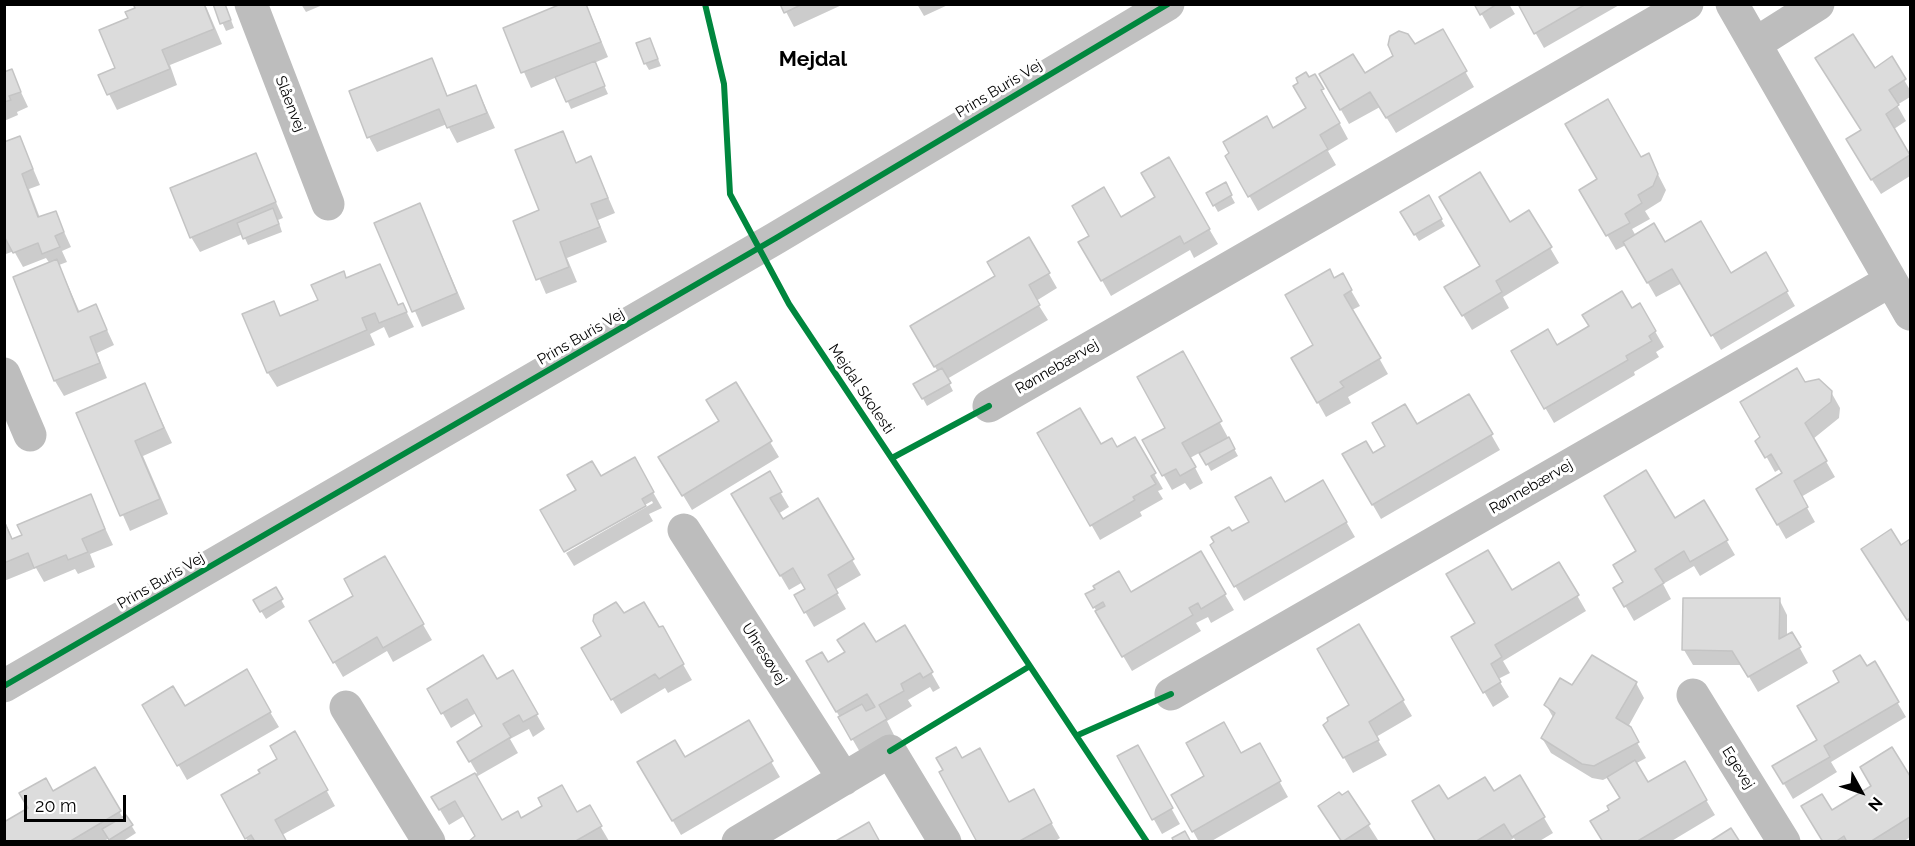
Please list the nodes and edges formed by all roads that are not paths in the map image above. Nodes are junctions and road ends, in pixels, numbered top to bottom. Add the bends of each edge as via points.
1 (251, 4) edge
2 (1168, 4) edge
3 (1687, 4) edge
4 (1732, 4) edge
5 (1818, 4) edge
6 (1755, 44) junction
7 (328, 204) dead end
8 (1890, 281) junction
9 (1911, 314) edge
10 (4, 374) edge
11 (989, 406) dead end
12 (30, 435) dead end
13 (684, 530) dead end
14 (4, 686) edge
15 (1172, 694) dead end
16 (1693, 695) dead end
17 (346, 707) dead end
18 (844, 779) junction
19 (429, 842) edge
20 (738, 842) edge
21 (945, 842) edge
22 (1784, 842) edge

1 - 7 street, Slåenvej
2 - 14 street, Prins Buris Vej via 776,238
3 - 11 street, Rønnebærvej
4 - 6 street
5 - 6 street
6 - 8 street
8 - 9 street
8 - 15 street, Rønnebærvej
10 - 12 street
13 - 18 street, Uhresøvej
16 - 22 street, Egevej
17 - 19 street
18 - 20 street
18 - 21 street via 890,751

